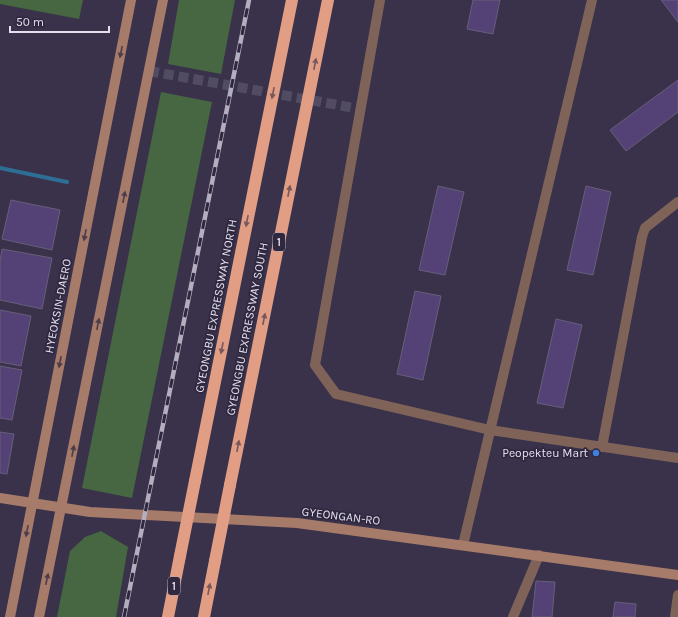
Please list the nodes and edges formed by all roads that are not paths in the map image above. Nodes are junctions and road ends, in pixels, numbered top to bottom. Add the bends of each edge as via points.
1 (131, 0) edge
2 (163, 0) edge
3 (292, 0) edge
4 (328, 0) edge
5 (380, 0) edge
6 (592, 0) edge
7 (678, 202) edge
8 (490, 430) junction
9 (602, 447) junction
10 (678, 458) edge
11 (0, 498) edge
12 (32, 504) junction
13 (61, 508) junction
14 (462, 545) junction
15 (538, 555) junction
16 (678, 575) edge
17 (678, 595) edge
18 (10, 617) edge
19 (39, 617) edge
20 (168, 617) edge
21 (204, 617) edge
22 (513, 617) edge
23 (675, 617) edge

1 -> 12 main road, HYEOKSIN-DAERO
13 -> 2 main road
3 -> 20 highway, GYEONGBU EXPRESSWAY NORTH / 1, bridge
21 -> 4 highway, GYEONGBU EXPRESSWAY SOUTH / 1, bridge
5 - 8 street via 315,366 336,394
6 - 8 street
7 - 9 street via 645,228 642,237
8 - 9 street
8 - 14 street
9 - 10 street
11 - 12 main road, GYEONGAN-RO
12 - 13 main road, GYEONGAN-RO
12 -> 18 main road, HYEOKSIN-DAERO
13 - 14 main road, GYEONGAN-RO via 90,512 297,523
19 -> 13 main road
14 - 15 main road, GYEONGAN-RO
15 - 16 main road, GYEONGAN-RO
15 - 22 street
17 - 23 street

